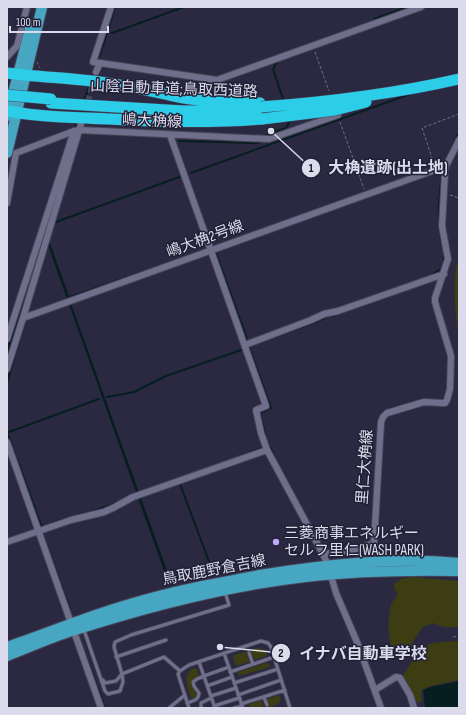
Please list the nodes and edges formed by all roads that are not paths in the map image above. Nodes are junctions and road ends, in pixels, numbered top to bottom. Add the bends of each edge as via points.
1 (27, 7) edge
2 (39, 7) edge
3 (111, 7) edge
4 (421, 7) edge
5 (7, 57) edge
6 (100, 63) junction
7 (96, 72) tunnel mouth
8 (16, 74) edge
9 (459, 79) edge
10 (459, 83) edge
11 (7, 95) edge
12 (7, 98) edge
13 (51, 101) junction
14 (261, 110) junction
15 (10, 113) edge
16 (338, 115) dead end
17 (78, 128) junction
18 (170, 135) junction
19 (459, 140) edge
20 (10, 153) edge
21 (446, 166) junction
22 (7, 203) edge
23 (211, 250) junction
24 (444, 274) junction
25 (23, 318) junction
26 (7, 339) edge
27 (246, 345) junction
28 (7, 369) edge
29 (7, 442) edge
30 (267, 450) junction
31 (39, 531) junction
32 (7, 542) edge
33 (323, 554) junction
34 (459, 563) edge
35 (328, 565) junction
36 (459, 571) edge
37 (332, 575) junction
38 (225, 590) junction
39 (76, 627) junction
40 (166, 640) dead end
41 (7, 647) edge
42 (224, 653) junction
43 (249, 653) dead end
44 (7, 656) edge
45 (116, 657) junction
46 (274, 657) junction
47 (199, 662) junction
48 (253, 664) junction
49 (214, 667) dead end
50 (229, 667) junction
51 (278, 669) junction
52 (180, 671) junction
53 (216, 672) junction
54 (230, 672) junction
55 (122, 674) junction
56 (204, 676) junction
57 (218, 677) dead end
58 (232, 677) junction
59 (101, 678) junction
60 (281, 680) junction
61 (219, 682) junction
62 (234, 684) junction
63 (207, 686) junction
64 (220, 687) dead end
65 (236, 688) junction
66 (284, 690) junction
67 (375, 690) junction
68 (222, 692) junction
69 (185, 695) junction
70 (239, 696) junction
71 (211, 697) junction
72 (224, 697) dead end
73 (264, 697) junction
74 (187, 703) junction
75 (226, 703) junction
76 (266, 705) dead end
77 (242, 706) edge
78 (215, 707) edge
79 (101, 708) edge
80 (169, 708) edge
81 (189, 708) edge
82 (201, 708) edge
83 (234, 708) edge
84 (289, 708) edge
85 (381, 708) edge
86 (414, 708) edge

1 - 5 street via 17,46
2 - 8 main road
3 - 6 street via 93,62
4 - 6 street via 217,80
6 - 7 street
8 - 14 highway via 119,85 186,98 232,102
8 - 15 main road
9 - 14 highway, bridge
10 - 14 highway, bridge via 334,110
11 - 13 highway, 山陰自動車道;鳥取西道路, bridge
12 - 13 highway, 山陰自動車道;鳥取西道路
13 - 14 highway, 山陰自動車道;鳥取西道路 via 182,111
14 - 15 highway via 235,121 169,121
15 - 20 main road
16 - 18 street, 嶋大桷線 via 269,139
17 - 18 street, 嶋大桷線
17 - 20 street, 嶋大桷線
17 - 25 street
17 - 26 street
18 - 23 street
19 - 21 street, 里仁大桷線
20 - 22 street
21 - 23 street, 嶋大桷2号線
21 - 24 street, 里仁大桷線 via 442,226 448,259
23 - 25 street, 嶋大桷2号線
23 - 27 street
24 - 27 street via 324,314
24 - 33 street, 里仁大桷線 via 435,302 451,356 447,400 445,403 424,402 387,413 383,417 374,543 350,551
25 - 28 street
27 - 30 street via 266,406 256,410
29 - 31 street
30 - 31 street via 134,497 113,508
30 - 33 street
31 - 32 street
31 - 39 street
33 - 35 street
34 - 35 main road, 鳥取鹿野倉吉線 via 398,561
35 - 37 street
35 - 39 main road, 鳥取鹿野倉吉線 via 180,590 129,604
36 - 37 main road, 鳥取鹿野倉吉線 via 372,571
37 - 38 main road, 鳥取鹿野倉吉線
37 - 67 street via 336,593
38 - 39 main road, 鳥取鹿野倉吉線
38 - 45 lane via 229,605 120,639 115,642
39 - 41 main road, 鳥取鹿野倉吉線
39 - 44 main road, 鳥取鹿野倉吉線
39 - 59 lane
39 - 79 street
40 - 45 lane
42 - 46 lane via 261,641 268,643
42 - 47 lane
42 - 50 lane
43 - 48 lane
45 - 55 lane
46 - 48 lane
46 - 51 lane
47 - 52 lane
47 - 56 lane
48 - 54 lane
49 - 53 lane
50 - 53 lane
50 - 54 lane
51 - 60 lane
51 - 62 lane
52 - 55 lane via 164,657
52 - 69 lane via 178,674
53 - 56 lane
54 - 58 lane
55 - 59 lane via 111,683 106,683
55 - 59 lane via 120,692 114,694 105,691
56 - 63 lane
56 - 74 lane via 194,682 199,697
57 - 61 lane
58 - 61 lane
58 - 62 lane
60 - 66 lane
60 - 70 lane
61 - 63 lane
62 - 65 lane
63 - 71 lane
64 - 68 lane
65 - 68 lane
65 - 70 lane
66 - 73 lane
66 - 84 lane
67 - 85 street
67 - 86 street via 396,677 400,678
68 - 71 lane
69 - 74 lane
69 - 80 lane
70 - 75 lane
70 - 77 lane
71 - 78 lane
71 - 82 lane via 201,703
72 - 75 lane
73 - 76 lane
73 - 77 lane
74 - 81 lane
75 - 78 lane
77 - 83 lane

